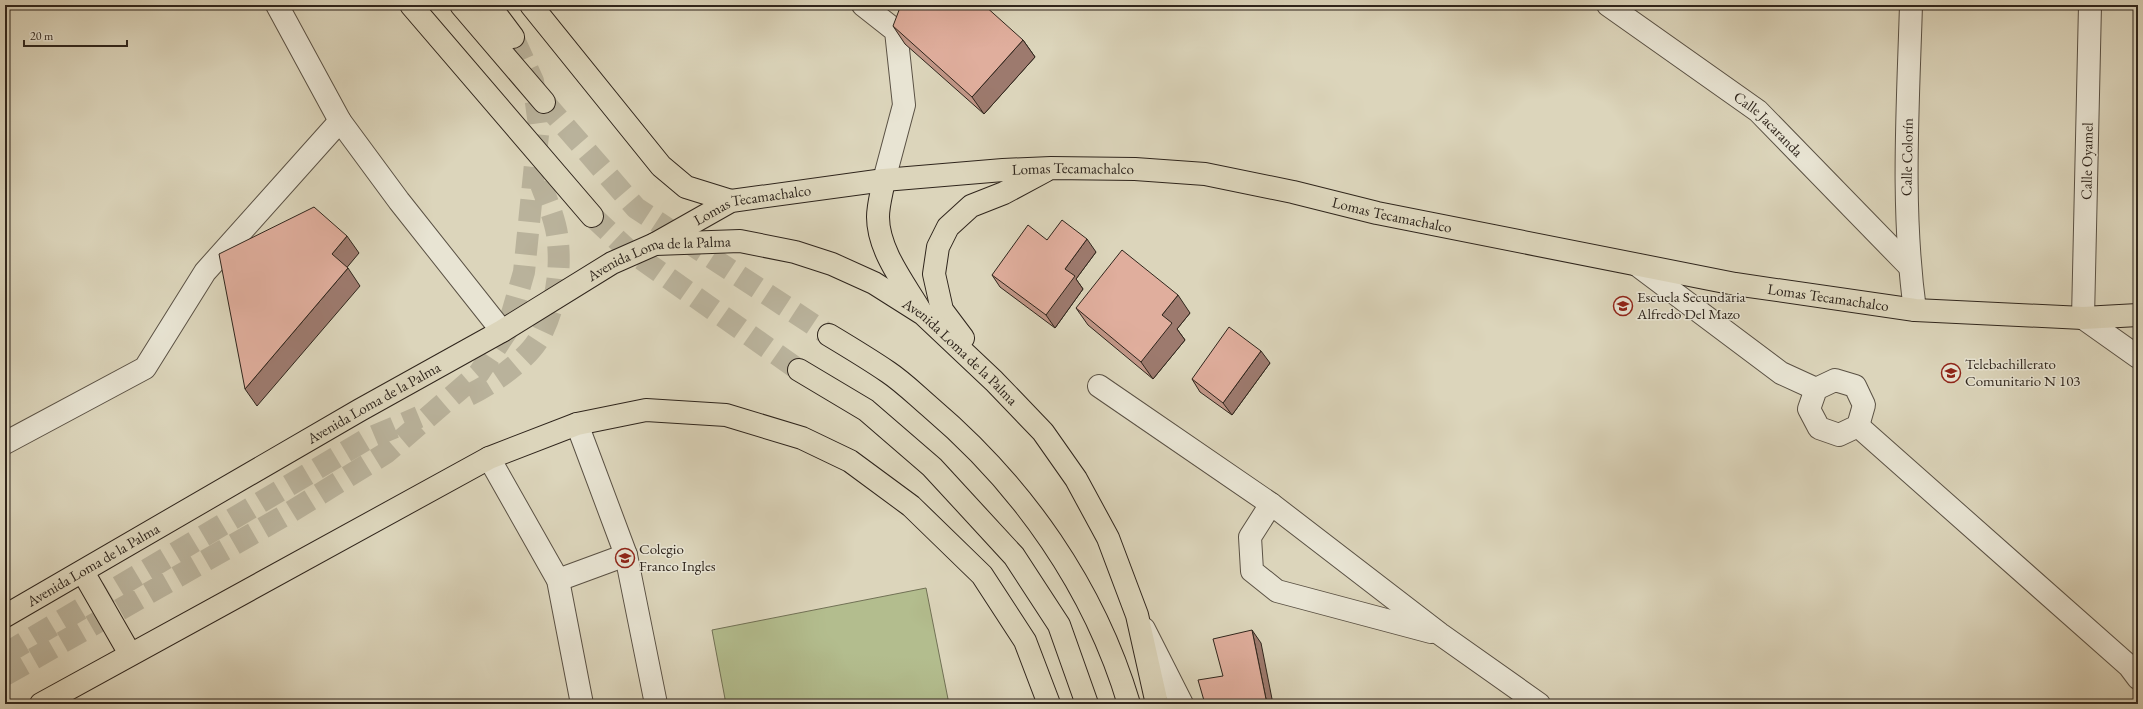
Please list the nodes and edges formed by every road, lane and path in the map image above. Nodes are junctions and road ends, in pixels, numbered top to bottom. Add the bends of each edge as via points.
1 (277, 5) edge
2 (411, 5) edge
3 (461, 5) edge
4 (489, 5) edge
5 (531, 5) edge
6 (863, 5) edge
7 (1608, 5) edge
8 (1911, 5) edge
9 (2090, 5) edge
10 (513, 37) tunnel mouth
11 (544, 102) tunnel mouth
12 (506, 116) junction
13 (340, 121) junction
14 (1051, 168) junction
15 (540, 179) tunnel mouth
16 (884, 180) junction
17 (731, 201) junction
18 (592, 216) tunnel mouth
19 (656, 244) junction
20 (1637, 265) junction
21 (1909, 266) junction
22 (1916, 310) junction
23 (923, 314) junction
24 (2138, 315) edge
25 (2083, 318) junction
26 (502, 331) junction
27 (830, 335) tunnel mouth
28 (2138, 357) edge
29 (799, 370) tunnel mouth
30 (994, 381) junction
31 (1099, 386) dead end
32 (1816, 389) junction
33 (577, 424) junction
34 (1858, 426) junction
35 (5, 443) edge
36 (489, 458) junction
37 (1271, 504) junction
38 (626, 555) junction
39 (83, 572) junction
40 (558, 580) junction
41 (5, 616) edge
42 (1137, 616) junction
43 (1440, 634) junction
44 (130, 654) junction
45 (2138, 678) edge
46 (40, 704) edge
47 (582, 704) edge
48 (656, 704) edge
49 (1049, 704) edge
50 (1087, 704) edge
51 (1129, 704) edge
52 (1157, 704) edge
53 (1182, 704) edge
54 (1539, 704) edge

1 - 13 street
2 - 12 main road
3 - 11 main road
4 - 10 main road
5 - 17 main road via 661,166 686,187
6 - 16 street via 896,30 904,105
7 - 21 street, Calle Jacaranda via 1758,111
8 - 21 street, Calle Colorín via 1905,184
9 - 25 street, Calle Oyamel
12 - 15 main road
12 - 18 main road
13 - 26 street via 399,201
13 - 35 street via 205,272 145,368
14 - 16 main road, Lomas Tecamachalco
14 - 20 main road, Lomas Tecamachalco via 1135,169 1205,174 1378,213
14 - 30 main road via 1004,193 971,206 948,227 938,247 934,274 942,310
16 - 17 main road, Lomas Tecamachalco
16 - 23 main road via 878,217 880,233 888,255
17 - 19 main road, Lomas Tecamachalco
19 - 23 main road, Avenida Loma de la Palma via 740,241 795,252 832,264 874,283
19 - 26 main road, Avenida Loma de la Palma via 612,263
20 - 22 main road, Lomas Tecamachalco via 1735,284
20 - 32 street via 1781,373
21 - 22 street, Calle Colorín
22 - 25 main road, Lomas Tecamachalco
23 - 30 main road, Avenida Loma de la Palma
24 - 25 main road, Lomas Tecamachalco
25 - 28 street
26 - 39 main road, Avenida Loma de la Palma via 360,410
27 - 51 main road via 890,372 964,436 1012,487 1048,536 1090,605 1119,670
29 - 50 main road via 866,410 967,502 1014,556 1059,626
30 - 42 main road, Avenida Loma de la Palma via 1044,432 1076,479 1108,538
31 - 37 street
32 - 34 street via 1834,380 1855,386 1864,405
32 - 34 street via 1809,409 1819,428 1839,435
33 - 36 main road
33 - 38 street
33 - 49 main road via 646,410 726,415 802,438 850,461 911,506 982,575 1025,641
34 - 45 street via 2129,666
36 - 40 street
36 - 44 main road
37 - 43 street
37 - 43 street via 1250,537 1252,571 1277,591
38 - 40 street
38 - 48 street
39 - 41 main road, Avenida Loma de la Palma
39 - 44 main road
40 - 47 street
42 - 52 main road, Avenida Loma de la Palma
42 - 53 street
43 - 54 street
44 - 46 main road

